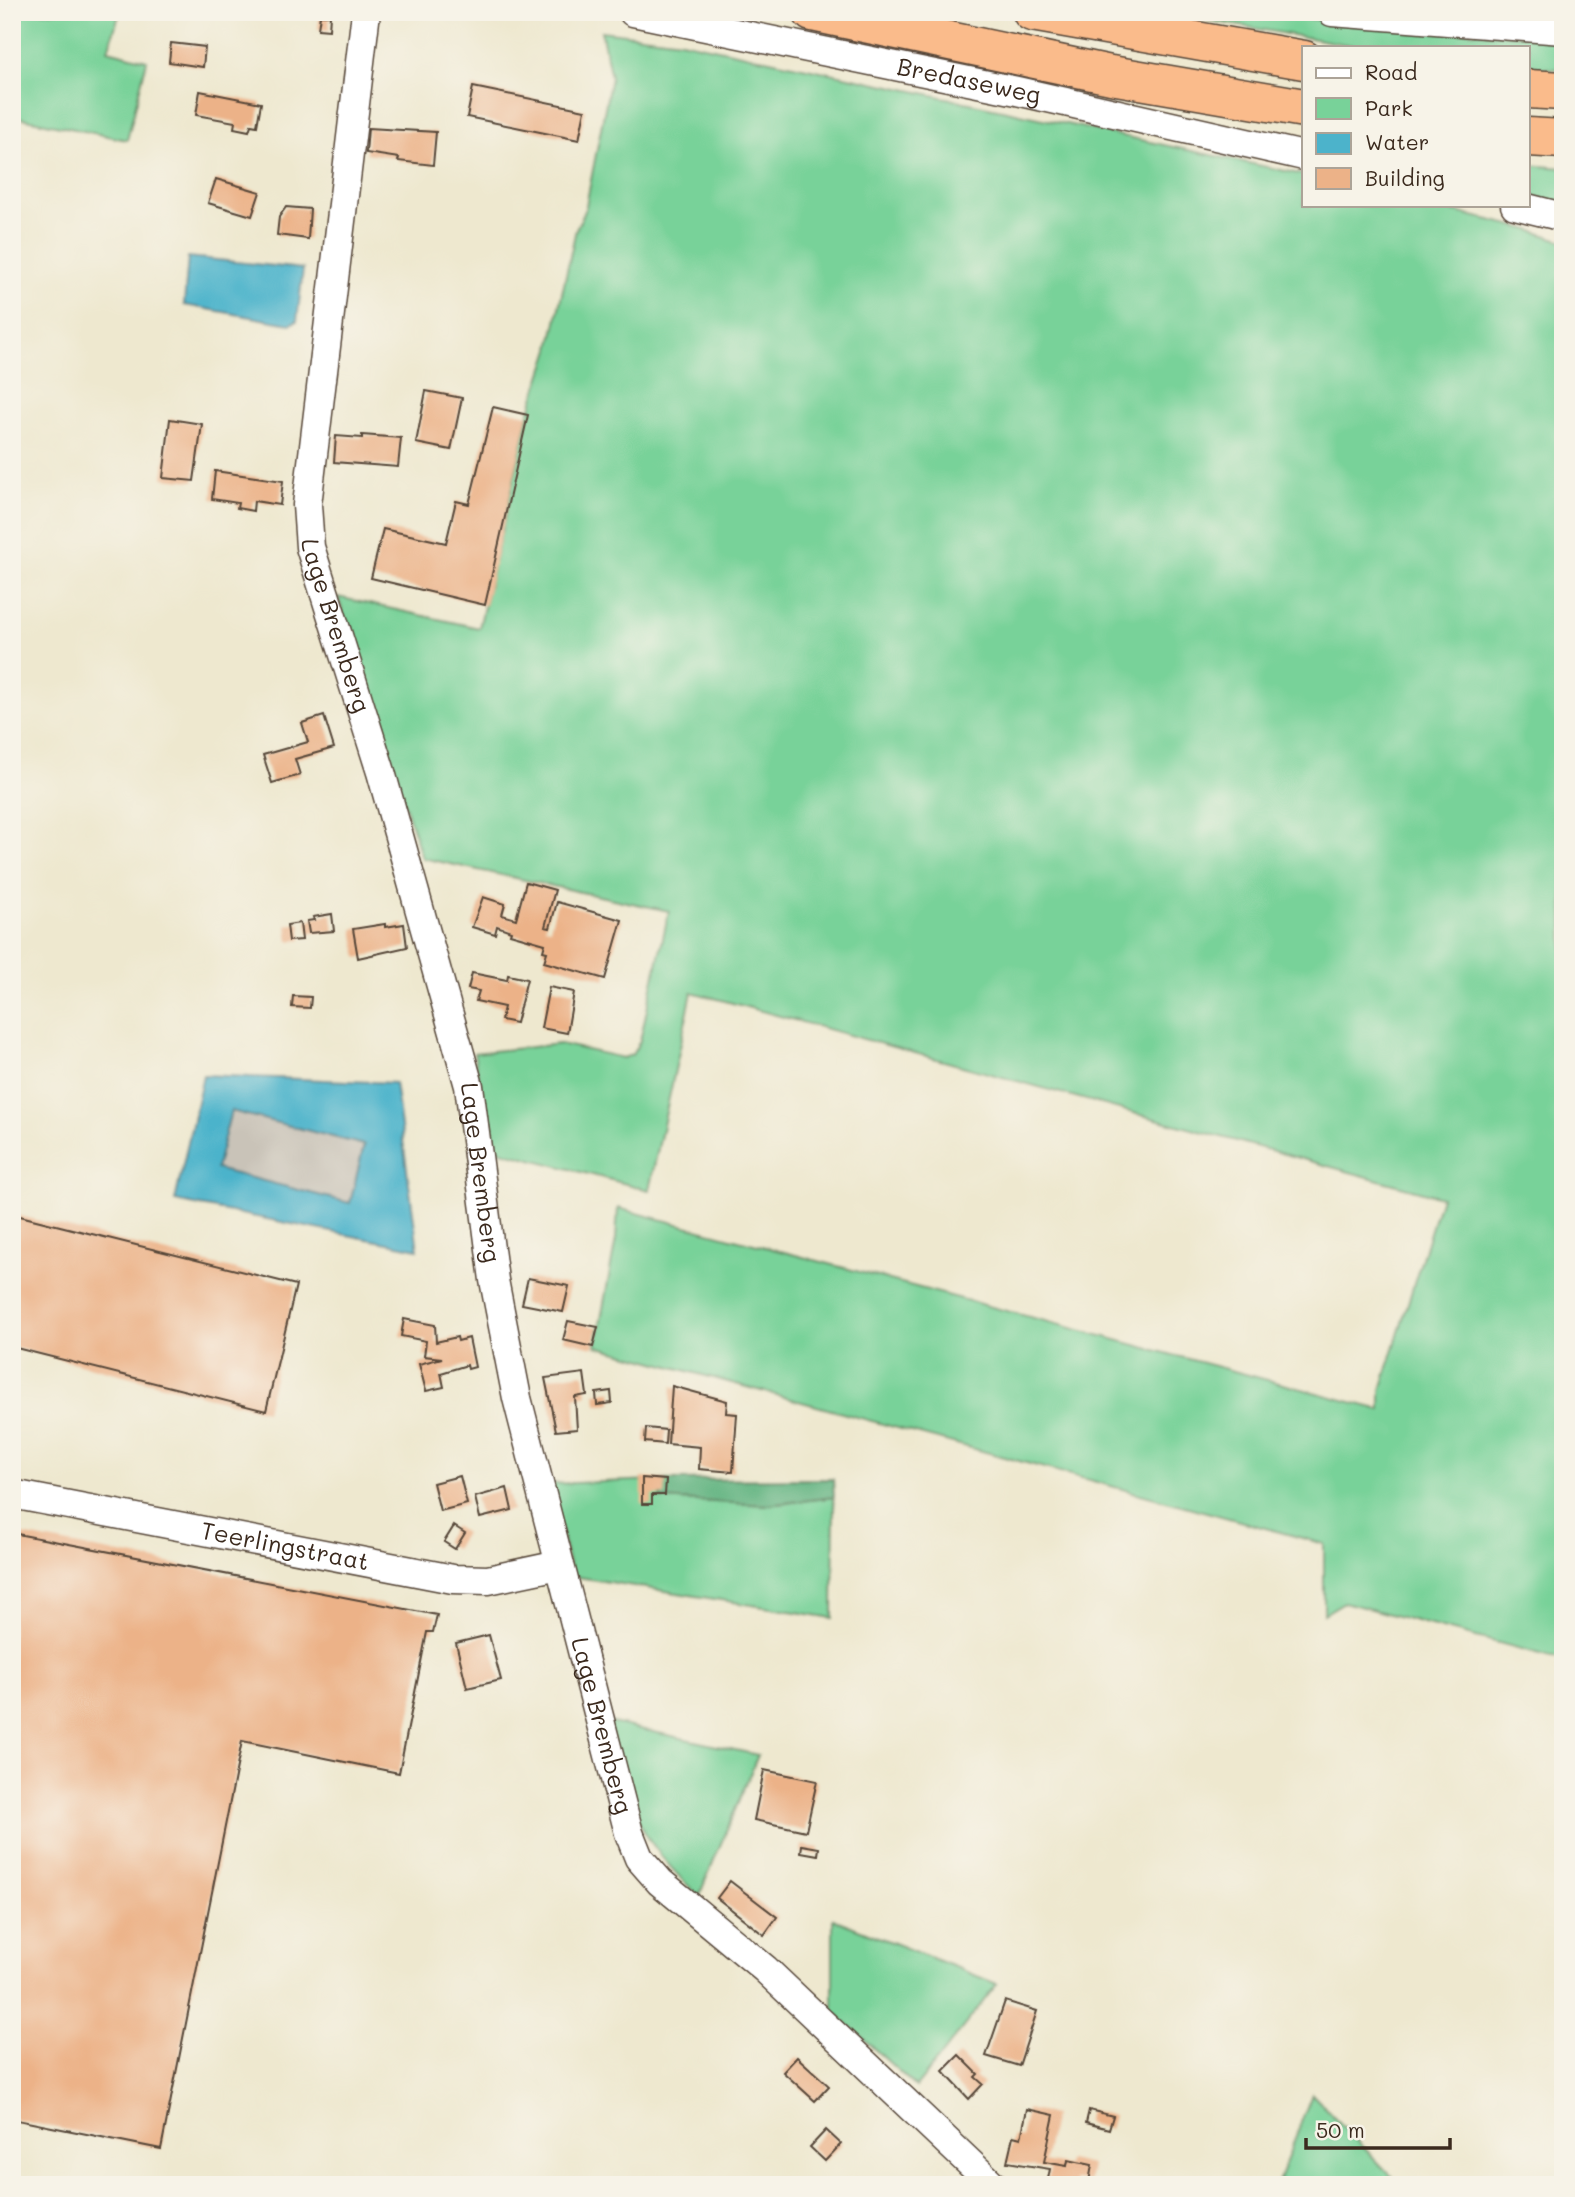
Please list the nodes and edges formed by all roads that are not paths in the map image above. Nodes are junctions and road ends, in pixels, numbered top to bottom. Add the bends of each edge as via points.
1 (366, 12) edge
2 (633, 12) edge
3 (812, 12) edge
4 (1032, 12) edge
5 (1332, 12) edge
6 (1563, 30) edge
7 (1302, 60) edge
8 (1530, 89) edge
9 (1563, 91) edge
10 (1302, 108) edge
11 (1530, 137) edge
12 (1563, 139) edge
13 (1302, 156) edge
14 (1520, 206) edge
15 (1563, 217) edge
16 (12, 1494) edge
17 (559, 1565) junction
18 (993, 2185) edge

1 - 17 street, Lage Bremberg via 307,505 310,547 381,772 469,1086 494,1280 517,1398
2 - 13 street, Bredaseweg
3 - 10 highway via 1111,75
4 - 7 highway
5 - 6 street
8 - 9 highway
11 - 12 highway
14 - 15 street
16 - 17 street, Teerlingstraat via 453,1579 488,1580
17 - 18 street, Lage Bremberg via 639,1858 660,1882 765,1969

